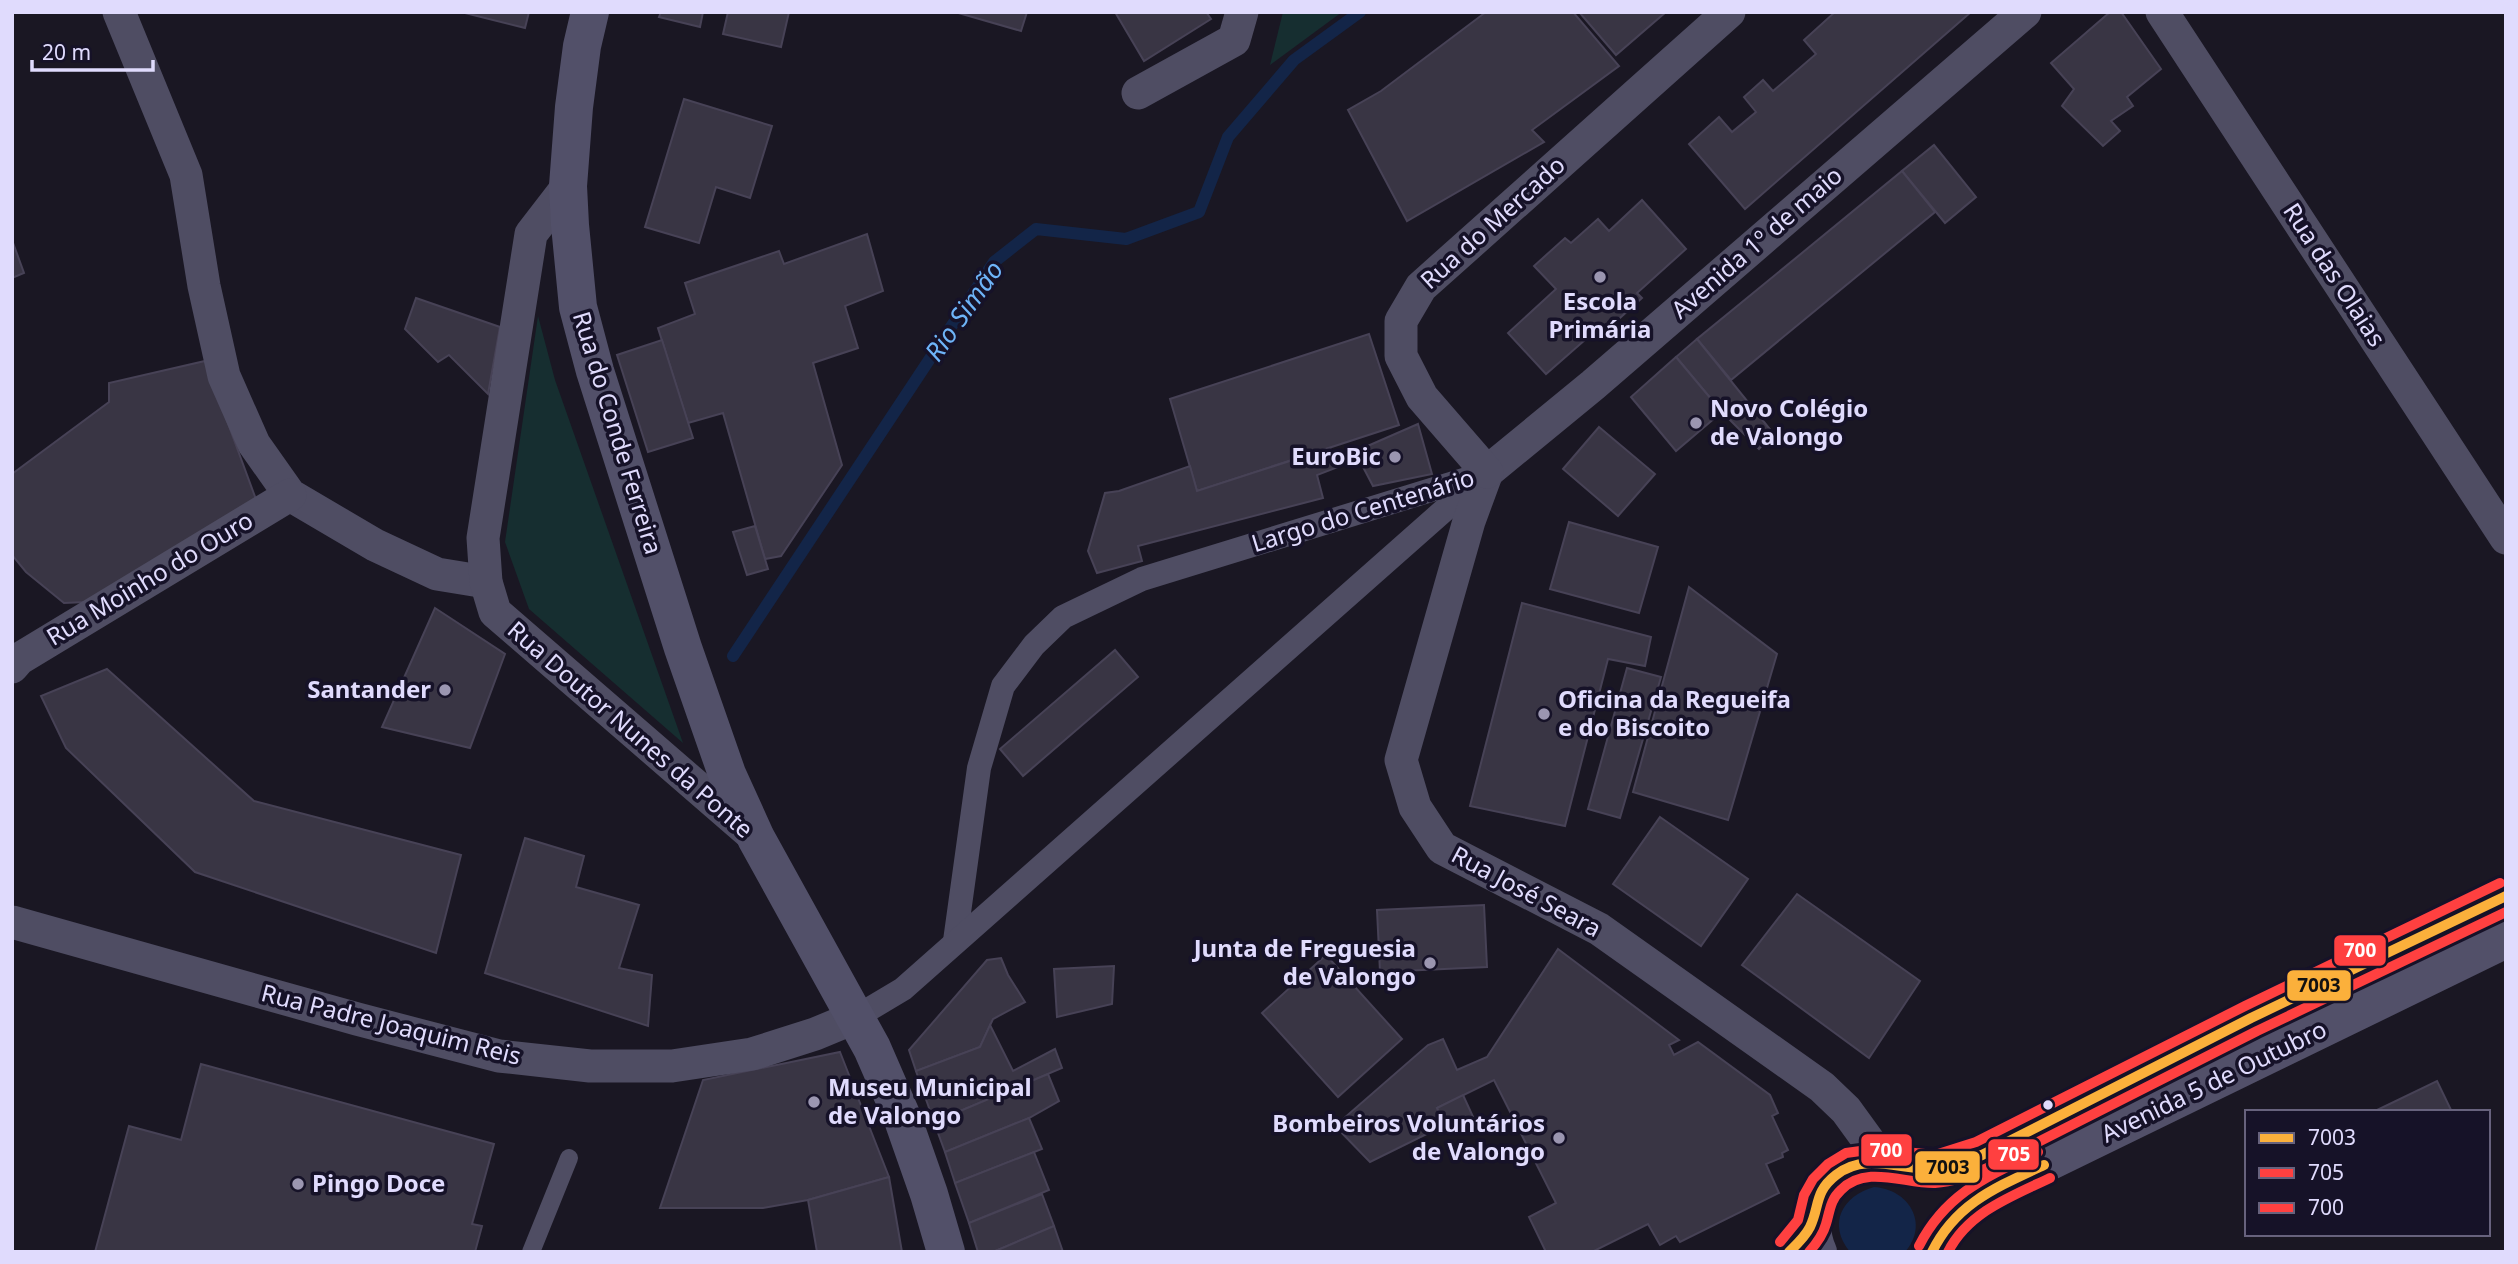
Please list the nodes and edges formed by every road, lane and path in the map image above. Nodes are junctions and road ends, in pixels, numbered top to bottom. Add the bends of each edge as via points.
1 (118, 12) edge
2 (590, 12) edge
3 (1242, 12) edge
4 (1729, 12) edge
5 (2025, 12) edge
6 (2162, 12) edge
7 (1138, 93) dead end
8 (568, 186) junction
9 (1487, 472) junction
10 (290, 495) junction
11 (2506, 538) edge
12 (486, 582) junction
13 (14, 661) edge
14 (756, 838) junction
15 (2506, 897) edge
16 (12, 922) edge
17 (2506, 939) edge
18 (956, 941) junction
19 (856, 1017) junction
20 (569, 1158) dead end
21 (1893, 1165) junction
22 (1806, 1242) edge
23 (1934, 1247) edge
24 (531, 1252) edge
25 (946, 1252) edge

1 - 10 street via 186,175 224,376 254,444
2 - 8 main road, Rua do Conde Ferreira via 574,107
3 - 7 street via 1234,40
4 - 9 street, Rua do Mercado via 1421,287 1401,321 1402,356 1422,397
5 - 9 street, Avenida 1º de maio
6 - 11 street, Rua das Olaias
8 - 12 street, Rua Doutor Nunes da Ponte via 531,234 483,538
8 - 14 main road, Rua do Conde Ferreira via 578,307 594,371 683,648 727,774
9 - 18 street, Largo do Centenário
9 - 18 street, Largo do Centenário via 1142,579 1063,617 1034,645 1003,686 979,768
9 - 21 street, Rua José Seara via 1401,760 1415,807 1442,848 1599,929 1822,1087
10 - 12 street via 375,545 438,574
10 - 13 street, Rua Moinho do Ouro
12 - 14 street, Rua Doutor Nunes da Ponte via 495,612
14 - 19 main road, Rua Doutor Nunes da Ponte
15 - 21 main road, Avenida 5 de Outubro via 2251,1018 1982,1155 1935,1169
16 - 19 street, Rua Padre Joaquim Reis via 499,1056 590,1066 672,1066 752,1054
17 - 23 main road, Avenida 5 de Outubro via 1997,1187 1947,1224
18 - 19 street, Largo do Centenário via 903,989
19 - 25 main road, Rua Doutor Nunes da Ponte via 902,1117
20 - 24 lane
21 - 22 main road, Avenida 5 de Outubro via 1861,1163 1840,1171 1815,1203
21 - 23 main road, Avenida 5 de Outubro via 1920,1180 1933,1199 1939,1221

